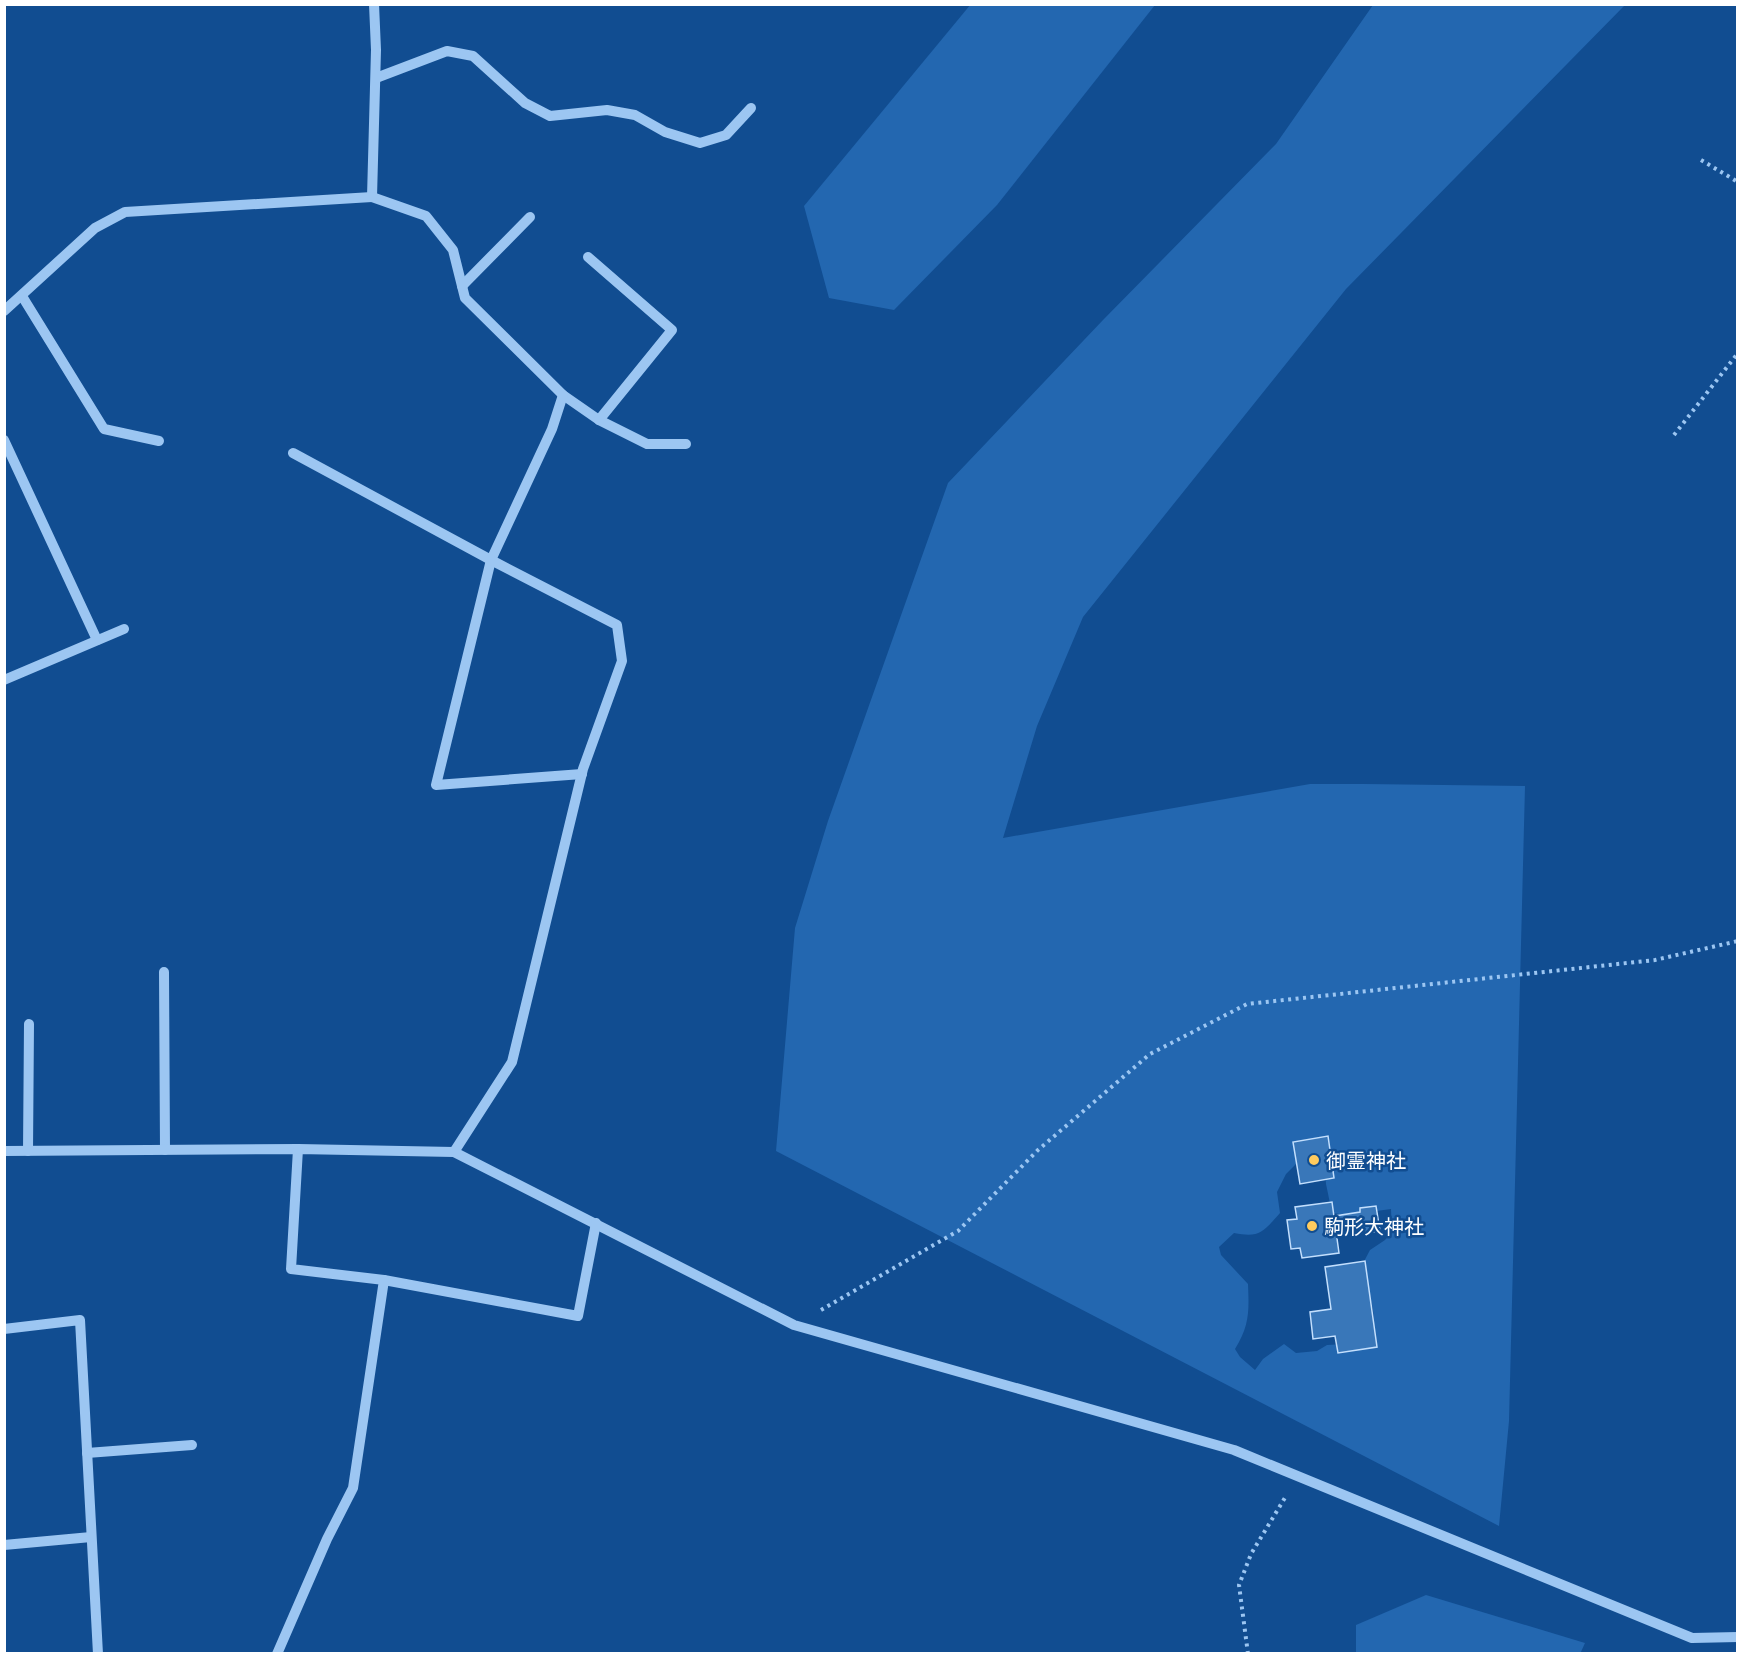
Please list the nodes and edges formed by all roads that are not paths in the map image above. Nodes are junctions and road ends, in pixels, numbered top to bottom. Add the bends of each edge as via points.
1 (374, 4) edge
2 (376, 78) junction
3 (751, 108) dead end
4 (372, 197) junction
5 (530, 217) dead end
6 (588, 257) dead end
7 (462, 286) junction
8 (22, 296) junction
9 (4, 311) edge
10 (563, 395) junction
11 (599, 420) junction
12 (4, 440) edge
13 (159, 441) dead end
14 (686, 444) dead end
15 (293, 453) dead end
16 (491, 560) junction
17 (124, 629) dead end
18 (97, 640) junction
19 (4, 680) edge
20 (582, 774) junction
21 (164, 972) dead end
22 (29, 1024) dead end
23 (298, 1149) junction
24 (165, 1150) junction
25 (4, 1151) edge
26 (28, 1151) junction
27 (454, 1152) junction
28 (596, 1223) junction
29 (384, 1280) junction
30 (4, 1329) edge
31 (192, 1445) dead end
32 (87, 1453) junction
33 (91, 1537) junction
34 (4, 1545) edge
35 (1737, 1637) edge
36 (98, 1653) edge
37 (278, 1653) edge

1 - 2 street
2 - 3 street via 447,51 473,56 525,103 550,116 607,110 635,115 664,132 700,143 726,135
2 - 4 street
4 - 7 street via 426,216 453,250
4 - 8 street via 125,212 96,228
5 - 7 street
6 - 11 street via 672,330
7 - 10 street via 465,298
8 - 9 street
8 - 13 street via 104,429
10 - 11 street
10 - 16 street via 552,429
11 - 14 street via 647,444
12 - 18 street
15 - 16 street
16 - 20 street via 617,625 622,661
16 - 20 street via 436,785
17 - 18 street
18 - 19 street
20 - 27 street via 512,1062
21 - 24 street
22 - 26 street
23 - 24 street
23 - 27 street
23 - 29 street via 291,1269
24 - 26 street
25 - 26 street
27 - 28 street
28 - 29 street via 578,1316
28 - 35 street via 794,1325 1234,1450 1692,1638
29 - 37 street via 353,1488
30 - 32 street via 80,1320
31 - 32 street
32 - 33 street
33 - 34 street
33 - 36 street

